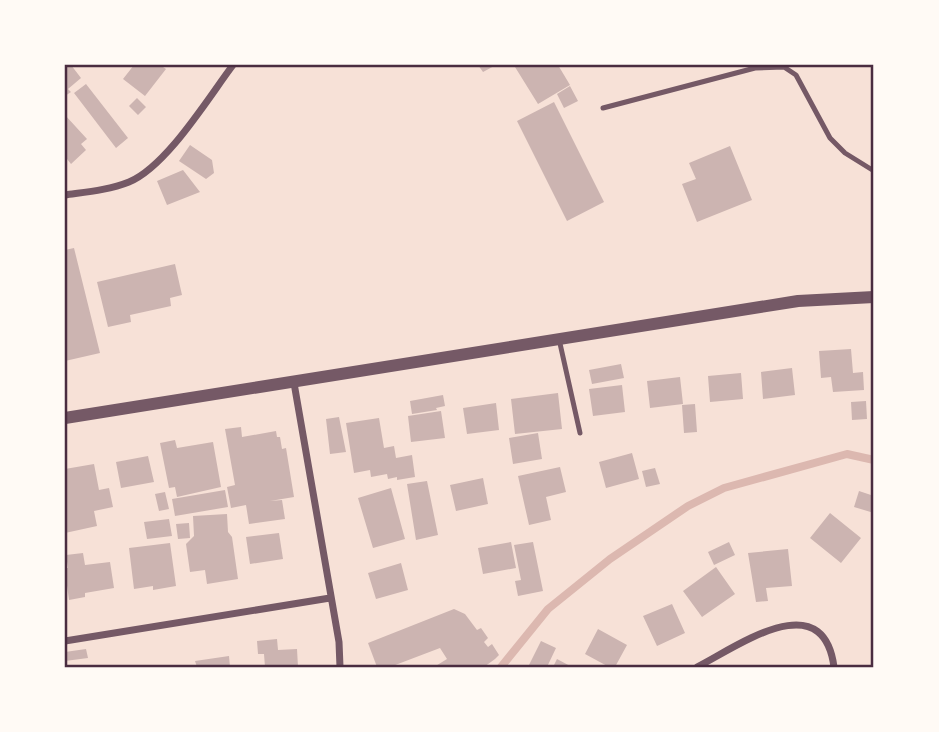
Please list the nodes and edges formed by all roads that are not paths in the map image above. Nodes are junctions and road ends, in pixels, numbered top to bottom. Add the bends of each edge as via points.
1 (233, 65) edge
2 (603, 108) dead end
3 (874, 172) edge
4 (65, 195) edge
5 (874, 297) edge
6 (559, 339) junction
7 (294, 383) junction
8 (65, 418) edge
9 (580, 432) dead end
10 (330, 598) junction
11 (65, 641) edge
12 (341, 667) edge
13 (697, 667) edge
14 (834, 667) edge

1 - 4 street via 167,153 146,171 130,182
2 - 3 lane via 755,68 784,66 796,75 830,138
5 - 6 street via 798,300
6 - 7 street
6 - 9 lane
7 - 8 street
7 - 10 street
10 - 11 street
10 - 12 street
13 - 14 street via 773,628 806,625 827,640

